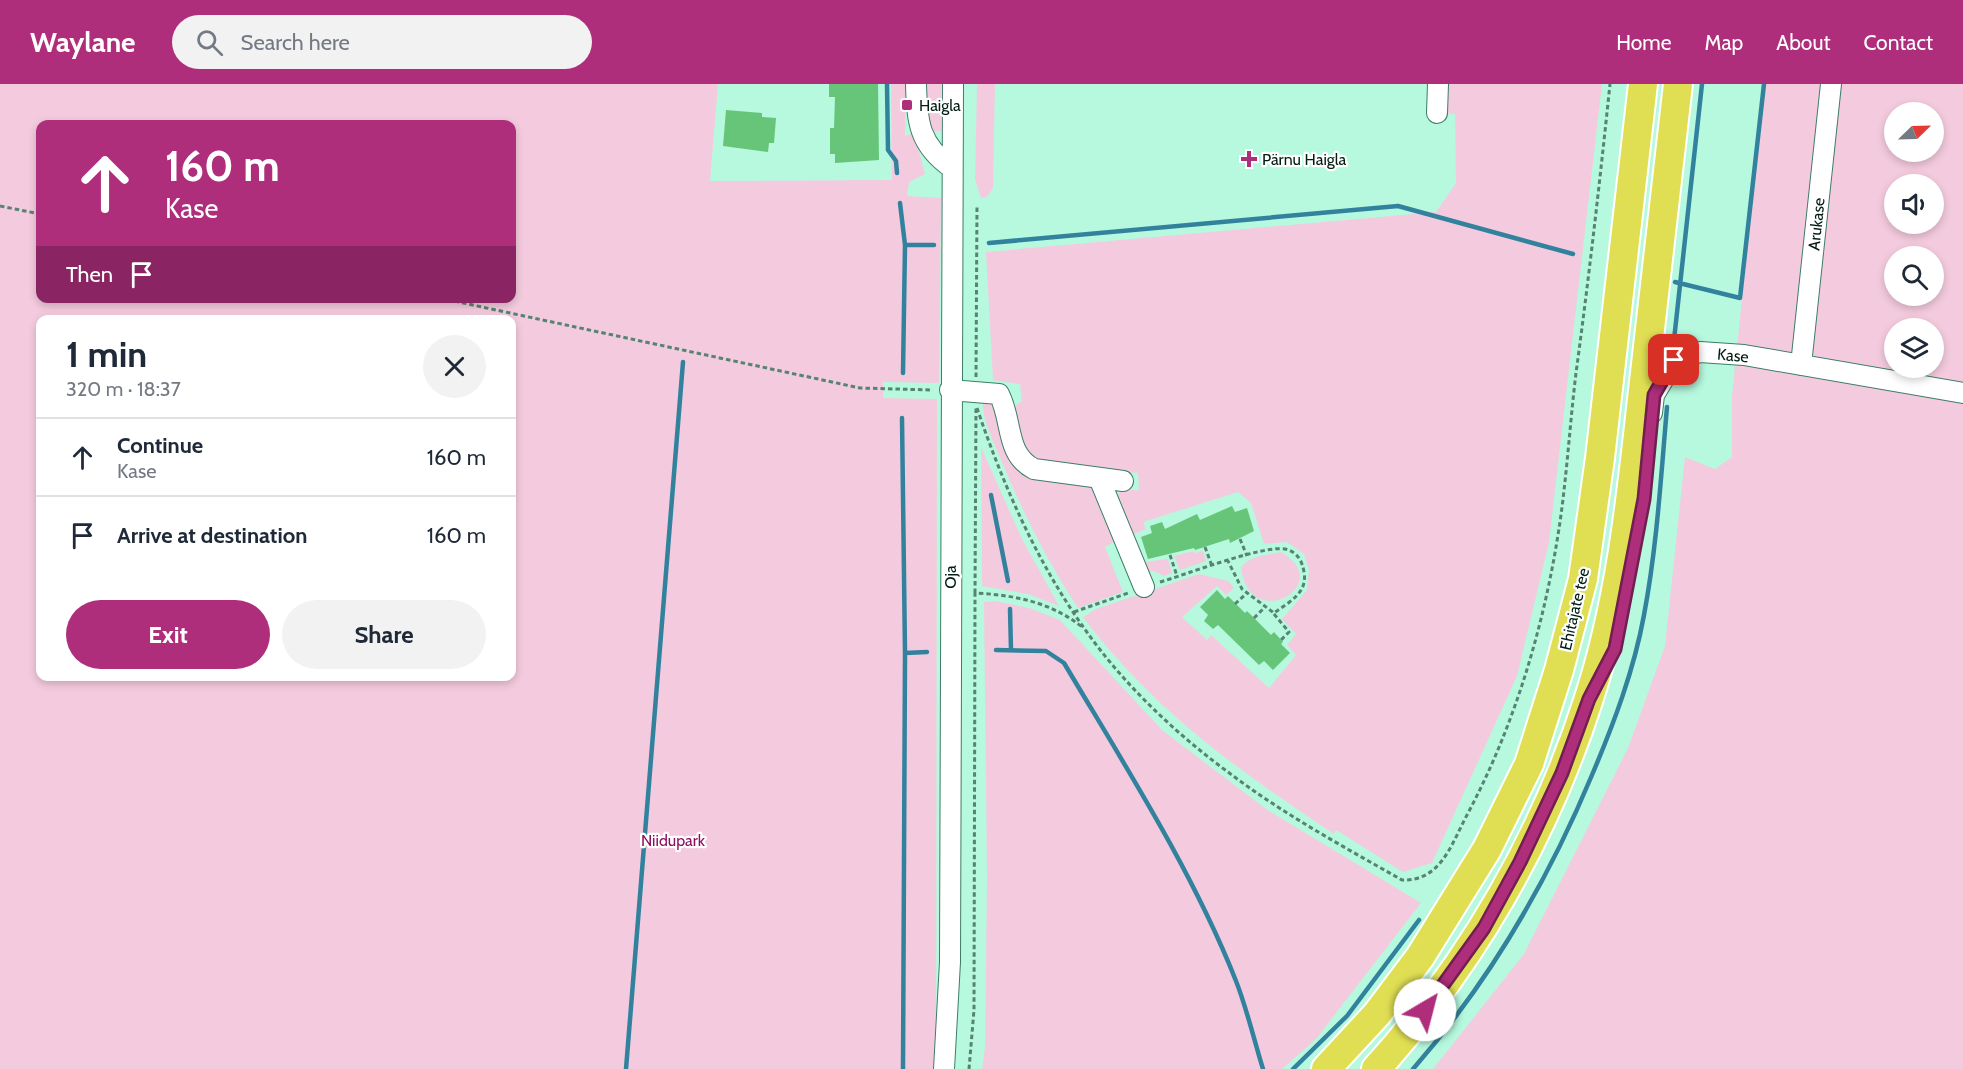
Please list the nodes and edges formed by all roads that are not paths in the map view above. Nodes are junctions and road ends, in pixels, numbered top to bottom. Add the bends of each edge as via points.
1 (916, 84) edge
2 (953, 84) edge
3 (1438, 84) edge
4 (1643, 84) edge
5 (1678, 84) edge
6 (1831, 84) edge
7 (1437, 113) dead end
8 (952, 168) junction
9 (1801, 365) junction
10 (950, 390) junction
11 (1963, 393) edge
12 (1099, 478) junction
13 (1123, 481) dead end
14 (1144, 587) road end
15 (1589, 699) junction
16 (944, 1069) edge
17 (1326, 1069) edge
18 (1376, 1069) edge

1 - 8 street via 916,117 923,136 934,156
2 - 8 street, Oja
3 - 7 street
4 - 17 highway, Ehitajate tee via 1583,579 1529,764 1481,858 1420,957 1377,1014
5 - 15 highway via 1629,518
6 - 9 street, Arukase
8 - 10 street, Oja
9 - 11 street, Kase
9 - 15 street, Kase via 1700,352 1674,360 1654,395 1644,499 1615,649
10 - 12 street via 999,394 1012,444 1023,464 1034,470
10 - 16 street, Oja via 950,962
12 - 13 street
12 - 14 street
15 - 18 highway via 1562,773 1484,928 1402,1040

